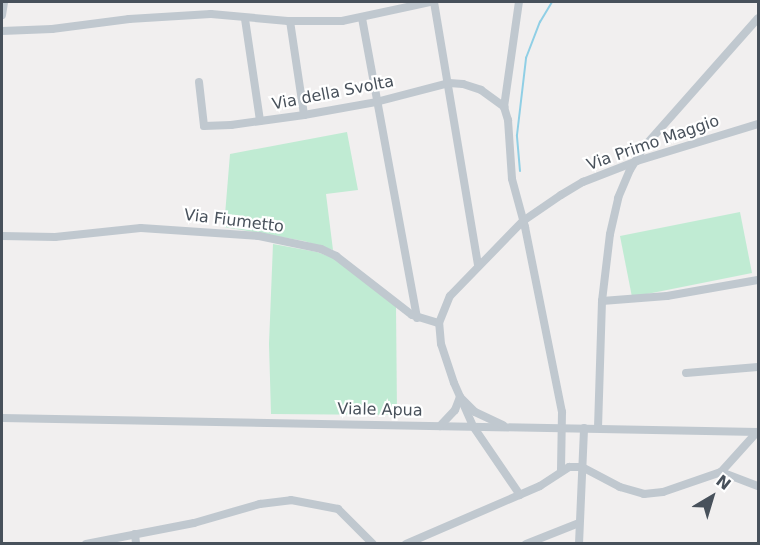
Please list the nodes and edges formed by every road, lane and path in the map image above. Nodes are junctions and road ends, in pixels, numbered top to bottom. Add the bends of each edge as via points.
1 (4, 2) edge
2 (432, 2) edge
3 (519, 2) edge
4 (2, 15) edge
5 (362, 18) junction
6 (759, 18) edge
7 (245, 19) junction
8 (290, 21) junction
9 (2, 31) edge
10 (199, 82) dead end
11 (449, 83) junction
12 (376, 102) junction
13 (504, 107) junction
14 (304, 115) junction
15 (260, 121) junction
16 (759, 124) edge
17 (637, 160) junction
18 (523, 221) junction
19 (2, 236) edge
20 (478, 266) junction
21 (759, 280) edge
22 (602, 301) junction
23 (417, 318) junction
24 (439, 323) junction
25 (759, 367) edge
26 (686, 373) dead end
27 (460, 397) junction
28 (2, 418) edge
29 (440, 426) junction
30 (473, 426) junction
31 (509, 427) junction
32 (564, 428) junction
33 (584, 428) junction
34 (598, 428) junction
35 (758, 432) edge
36 (582, 466) junction
37 (561, 471) junction
38 (721, 472) junction
39 (759, 486) edge
40 (520, 495) junction
41 (579, 523) junction
42 (136, 539) edge
43 (86, 543) edge
44 (374, 543) edge
45 (406, 543) edge
46 (526, 543) edge
47 (579, 543) edge

1 - 4 street
2 - 5 street
2 - 11 street
3 - 13 street
5 - 8 street
5 - 12 street
6 - 17 street via 644,147
7 - 8 street
7 - 9 street via 211,14 174,15 52,30
7 - 15 street
8 - 14 street
10 - 15 street, Via della Svolta via 204,126
11 - 12 street, Via della Svolta
11 - 13 street, Via della Svolta via 481,90
11 - 20 street
12 - 14 street, Via della Svolta
12 - 23 street
13 - 18 street
14 - 15 street, Via della Svolta
16 - 17 street, Via Primo Maggio
17 - 18 street, Via Primo Maggio via 584,182
17 - 22 street via 614,212
18 - 20 street, Via Primo Maggio
18 - 32 street
19 - 23 street, Via Fiumetto via 55,237 141,228 259,236 321,249 336,256
20 - 24 street, Via Primo Maggio via 450,296
21 - 22 street via 667,296
22 - 34 street
23 - 24 street, Via Fiumetto
24 - 27 street via 441,344
25 - 26 street
27 - 29 street via 455,410
27 - 30 street
27 - 31 street via 475,412
28 - 29 street, Viale Apua
29 - 30 street, Viale Apua
30 - 31 street, Viale Apua
30 - 40 street
31 - 32 street, Viale Apua
32 - 33 street, Viale Apua
32 - 37 street
33 - 34 street, Viale Apua
33 - 36 street
34 - 35 street, Viale Apua
35 - 38 street
36 - 37 street
36 - 38 street via 620,487 644,494 663,492
36 - 41 street
37 - 40 street
38 - 39 street
40 - 45 street
41 - 46 street
41 - 47 street
42 - 43 street
42 - 44 street via 260,504 291,500 338,508

